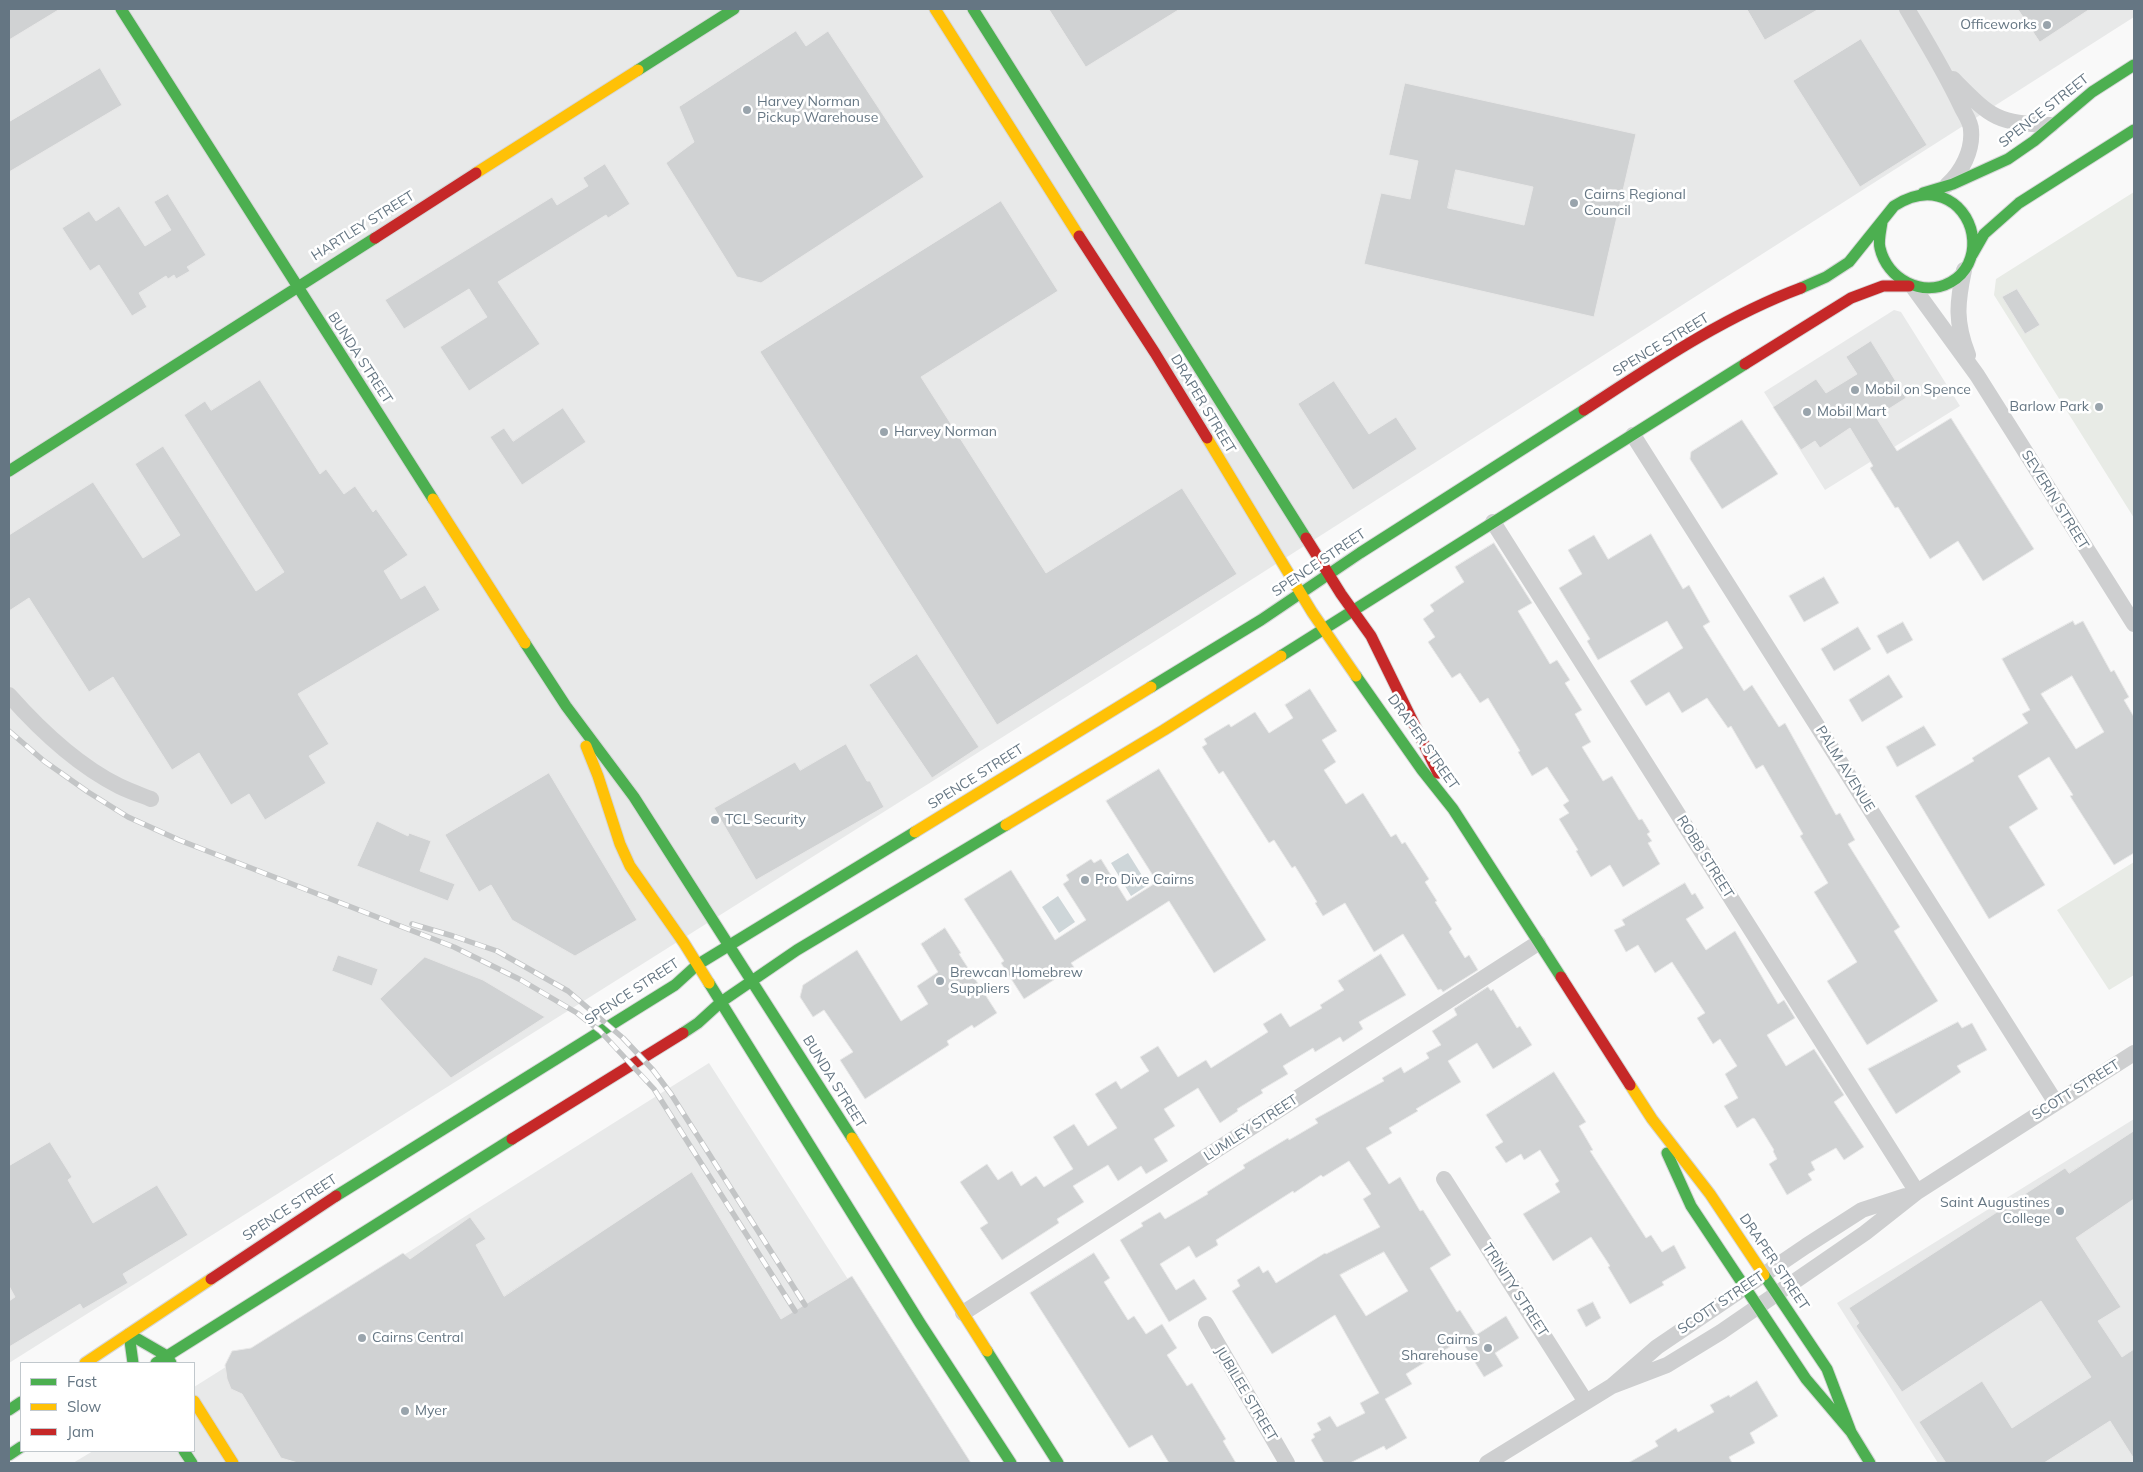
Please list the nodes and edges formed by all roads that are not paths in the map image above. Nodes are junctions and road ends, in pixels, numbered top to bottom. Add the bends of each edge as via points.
1 (121, 9) edge
2 (734, 9) edge
3 (935, 9) edge
4 (973, 9) edge
5 (1907, 9) edge
6 (2134, 65) edge
7 (1945, 70) junction
8 (2134, 72) edge
9 (2103, 84) junction
10 (2052, 125) junction
11 (2134, 130) edge
12 (1943, 188) junction
13 (1912, 196) junction
14 (1882, 222) junction
15 (1966, 266) junction
16 (296, 286) junction
17 (1911, 287) junction
18 (1977, 375) junction
19 (1633, 434) junction
20 (9, 471) edge
21 (1493, 522) junction
22 (1329, 574) junction
23 (1301, 593) junction
24 (1352, 611) junction
25 (2134, 624) edge
26 (1325, 628) junction
27 (9, 695) edge
28 (576, 723) junction
29 (151, 798) dead end
30 (1452, 809) junction
31 (1538, 943) junction
32 (728, 947) junction
33 (698, 965) junction
34 (752, 980) junction
35 (721, 1002) junction
36 (2134, 1053) edge
37 (2056, 1103) junction
38 (1652, 1119) junction
39 (1444, 1179) dead end
40 (1917, 1192) junction
41 (1765, 1274) junction
42 (1745, 1287) junction
43 (1778, 1294) junction
44 (1758, 1307) junction
45 (963, 1313) junction
46 (1206, 1324) dead end
47 (129, 1334) junction
48 (169, 1360) edge
49 (87, 1362) edge
50 (134, 1362) edge
51 (1612, 1386) junction
52 (1586, 1402) junction
53 (20, 1403) edge
54 (195, 1403) edge
55 (9, 1410) edge
56 (1851, 1432) junction
57 (20, 1449) edge
58 (185, 1452) edge
59 (9, 1455) edge
60 (192, 1463) edge
61 (233, 1463) edge
62 (1011, 1463) edge
63 (1058, 1463) edge
64 (1287, 1463) edge
65 (1487, 1463) edge
66 (1870, 1463) edge

1 - 16 street, BUNDA STREET
2 - 16 street, HARTLEY STREET
3 - 23 street, DRAPER STREET via 1160,361
4 - 22 street, DRAPER STREET
5 - 7 street
6 - 9 street, SPENCE STREET
7 - 10 street via 1995,117 2010,122
7 - 12 street via 1972,132 1966,159
8 - 9 street
9 - 10 street, SPENCE STREET
10 - 12 street, SPENCE STREET via 2008,159
11 - 15 street via 2001,216 1984,234
12 - 13 street, SPENCE STREET
13 - 14 street, SPENCE STREET via 1897,203
13 - 15 street via 1928,194 1943,198 1962,211 1970,225 1973,240
14 - 17 street via 1878,245 1882,260 1896,278
14 - 22 street, SPENCE STREET via 1856,254 1836,271 1740,314 1602,398
15 - 17 street via 1954,280 1941,286 1927,289
15 - 18 street, SEVERIN STREET via 1958,298 1958,323
16 - 20 street, HARTLEY STREET
16 - 28 street, BUNDA STREET
17 - 18 street, SEVERIN STREET
17 - 19 street via 1882,286 1843,302
18 - 25 street, SEVERIN STREET
19 - 21 street
19 - 37 street, PALM AVENUE
21 - 24 street
21 - 40 street, ROBB STREET
22 - 23 street, SPENCE STREET
22 - 24 street, DRAPER STREET
23 - 26 street, DRAPER STREET
23 - 32 street, SPENCE STREET
24 - 26 street
24 - 30 street, DRAPER STREET via 1371,636 1434,763
26 - 30 street, DRAPER STREET
26 - 34 street via 1164,730
27 - 29 street via 46,733 89,769 120,787
28 - 32 street, BUNDA STREET via 635,799
28 - 33 street, BUNDA STREET via 630,866
30 - 31 street, DRAPER STREET
31 - 38 street, DRAPER STREET
31 - 45 street, LUMLEY STREET
32 - 33 street, SPENCE STREET
32 - 34 street, BUNDA STREET
33 - 35 street, BUNDA STREET
33 - 47 street, SPENCE STREET via 675,985 335,1197
34 - 35 street
34 - 45 street, BUNDA STREET
35 - 48 street via 698,1023 643,1059
35 - 62 street, BUNDA STREET
36 - 37 street, SCOTT STREET
37 - 40 street, SCOTT STREET
38 - 41 street, DRAPER STREET via 1710,1194
38 - 42 street, DRAPER STREET via 1691,1206
39 - 52 street, TRINITY STREET
40 - 41 street, SCOTT STREET via 1862,1210
40 - 43 street, SCOTT STREET
41 - 42 street, SCOTT STREET
41 - 43 street, DRAPER STREET
42 - 44 street, DRAPER STREET
42 - 51 street, SCOTT STREET via 1657,1347
43 - 44 street, SCOTT STREET
43 - 56 street, DRAPER STREET via 1827,1369
44 - 51 street, SCOTT STREET via 1667,1365
44 - 56 street, DRAPER STREET via 1806,1379
45 - 63 street, BUNDA STREET
46 - 64 street, JUBILEE STREET
47 - 48 street
47 - 49 street, SPENCE STREET
47 - 50 street
51 - 52 street, SCOTT STREET
52 - 65 street, SCOTT STREET
53 - 55 street
54 - 61 street
56 - 66 street, DRAPER STREET
57 - 59 street
58 - 60 street

